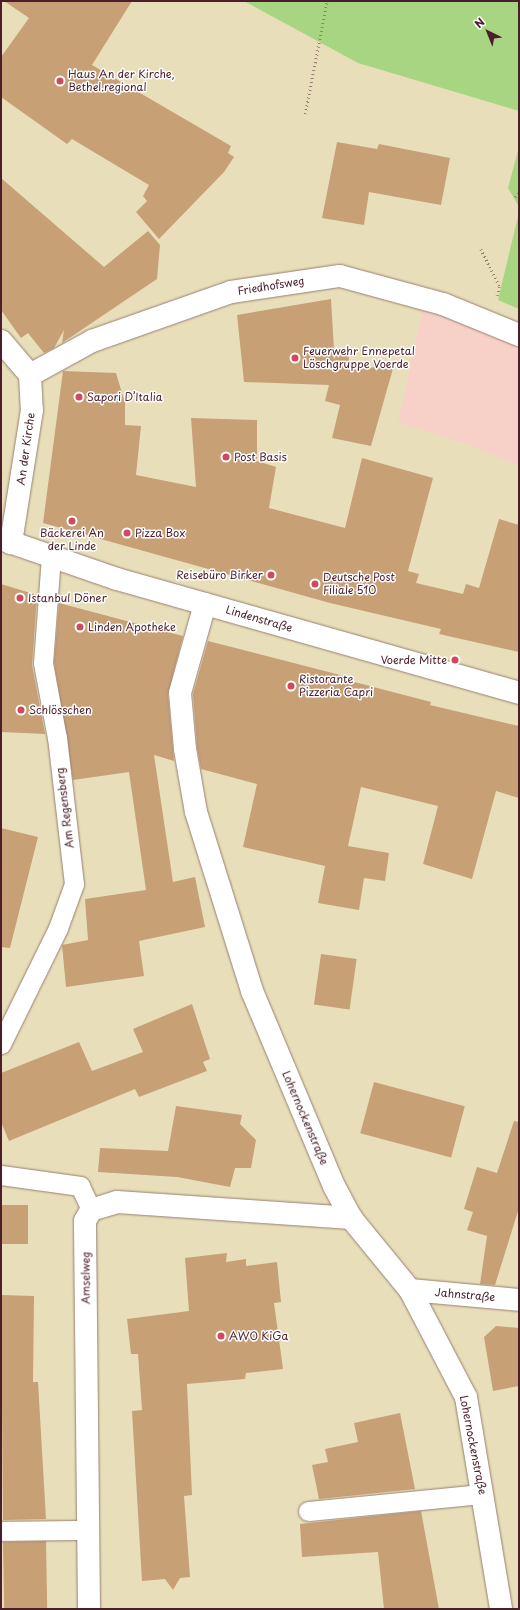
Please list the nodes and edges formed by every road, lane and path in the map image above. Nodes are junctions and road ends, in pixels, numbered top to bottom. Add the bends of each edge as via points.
1 (327, 1) edge
2 (305, 114) dead end
3 (519, 192) edge
4 (515, 197) dead end
5 (481, 249) dead end
6 (496, 299) dead end
7 (519, 335) edge
8 (1, 341) edge
9 (30, 375) junction
10 (6, 541) edge
11 (52, 557) junction
12 (205, 604) junction
13 (519, 693) edge
14 (1, 1044) edge
15 (1, 1175) edge
16 (91, 1210) junction
17 (351, 1218) junction
18 (410, 1290) junction
19 (519, 1300) edge
20 (482, 1494) junction
21 (308, 1511) dead end
22 (87, 1530) junction
23 (1, 1531) edge
24 (89, 1609) edge
25 (501, 1609) edge

1 - 2 path
3 - 4 path
5 - 6 path via 500,287
7 - 9 street, Friedhofsweg via 443,304 340,276 231,292 131,325 92,341
8 - 9 street
9 - 10 street, An der Kirche via 32,410
10 - 11 street, Lindenstraße
11 - 12 street, Lindenstraße
11 - 14 lane, Am Regensberg via 42,663 57,738 74,884 58,928
12 - 13 street, Lindenstraße
12 - 17 street, Lohernockenstraße via 180,693 184,749 196,812 252,991 334,1186
15 - 16 lane via 80,1186
16 - 17 street via 117,1202
16 - 22 street, Amselweg via 85,1221
17 - 18 street, Lohernockenstraße
18 - 19 street, Jahnstraße
18 - 20 street, Lohernockenstraße via 466,1397
20 - 21 lane
20 - 25 street, Lohernockenstraße
22 - 23 lane
22 - 24 street, Amselweg

